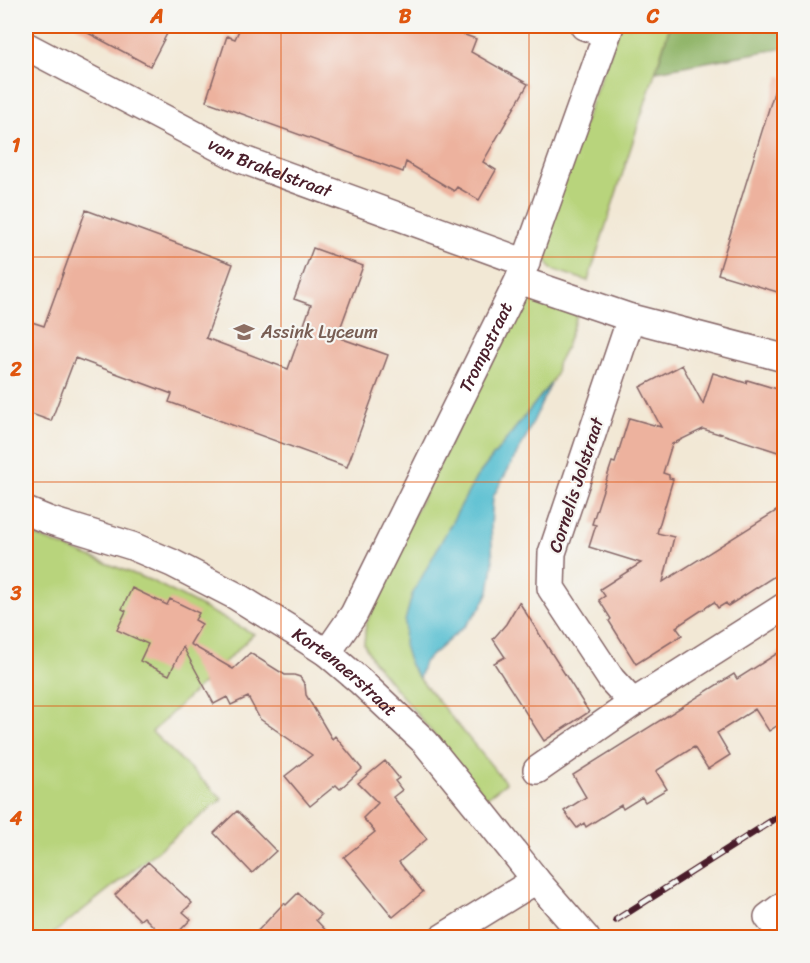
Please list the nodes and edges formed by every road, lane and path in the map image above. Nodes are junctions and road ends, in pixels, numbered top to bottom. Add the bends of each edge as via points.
1 (600, 28) edge
2 (26, 46) edge
3 (522, 272) junction
4 (631, 318) junction
5 (784, 358) edge
6 (26, 511) edge
7 (784, 606) edge
8 (327, 653) junction
9 (633, 703) junction
10 (537, 770) dead end
11 (536, 880) junction
12 (784, 904) edge
13 (442, 938) edge
14 (586, 938) edge
15 (784, 938) edge

1 - 3 street, Trompstraat
2 - 3 street, van Brakelstraat via 241,159
3 - 4 street
3 - 8 street, Trompstraat via 354,614
4 - 5 street
4 - 9 street, Cornelis Jolstraat via 552,553 551,588 611,679
6 - 8 street, Kortenaerstraat via 172,563 236,596
7 - 9 street
8 - 11 street, Kortenaerstraat via 425,742
9 - 10 street
11 - 13 street
11 - 14 street, Kortenaerstraat
12 - 15 street via 768,916

